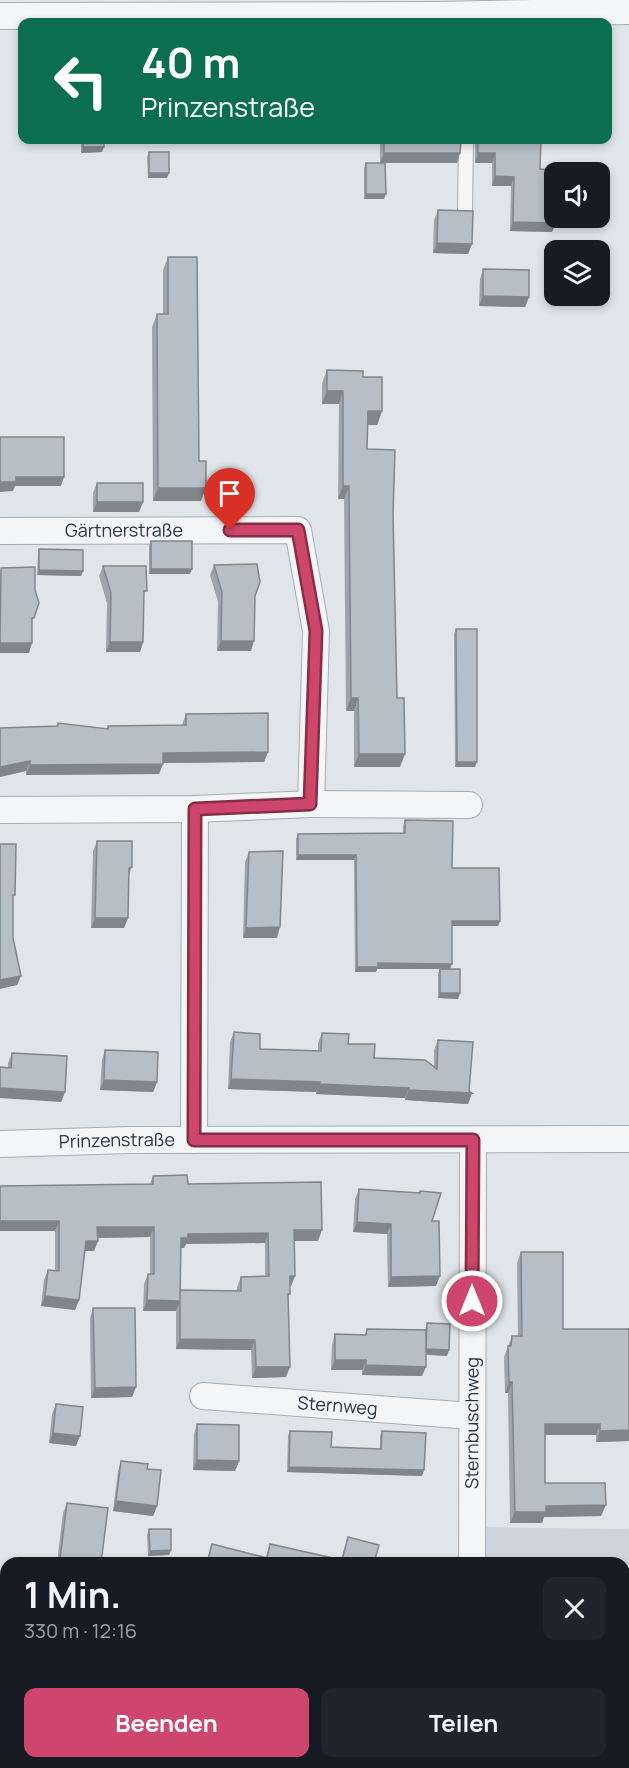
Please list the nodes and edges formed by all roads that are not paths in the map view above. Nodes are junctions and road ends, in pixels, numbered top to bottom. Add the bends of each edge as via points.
1 (629, 11) edge
2 (0, 16) edge
3 (310, 18) edge
4 (486, 18) edge
5 (465, 144) edge
6 (465, 212) edge
7 (0, 531) edge
8 (310, 804) junction
9 (470, 805) dead end
10 (195, 809) junction
11 (0, 810) edge
12 (629, 1139) edge
13 (194, 1140) junction
14 (473, 1140) junction
15 (0, 1143) edge
16 (203, 1396) dead end
17 (472, 1416) junction
18 (472, 1557) edge

1 - 4 street
2 - 3 street
5 - 6 lane
7 - 8 street, Gärtnerstraße via 298,530 316,631
8 - 9 street
8 - 10 street
10 - 11 street
10 - 13 street
12 - 14 street, Prinzenstraße
13 - 14 street, Prinzenstraße
13 - 15 street, Prinzenstraße
14 - 17 street, Sternbuschweg
16 - 17 street, Sternweg
17 - 18 street, Sternbuschweg

